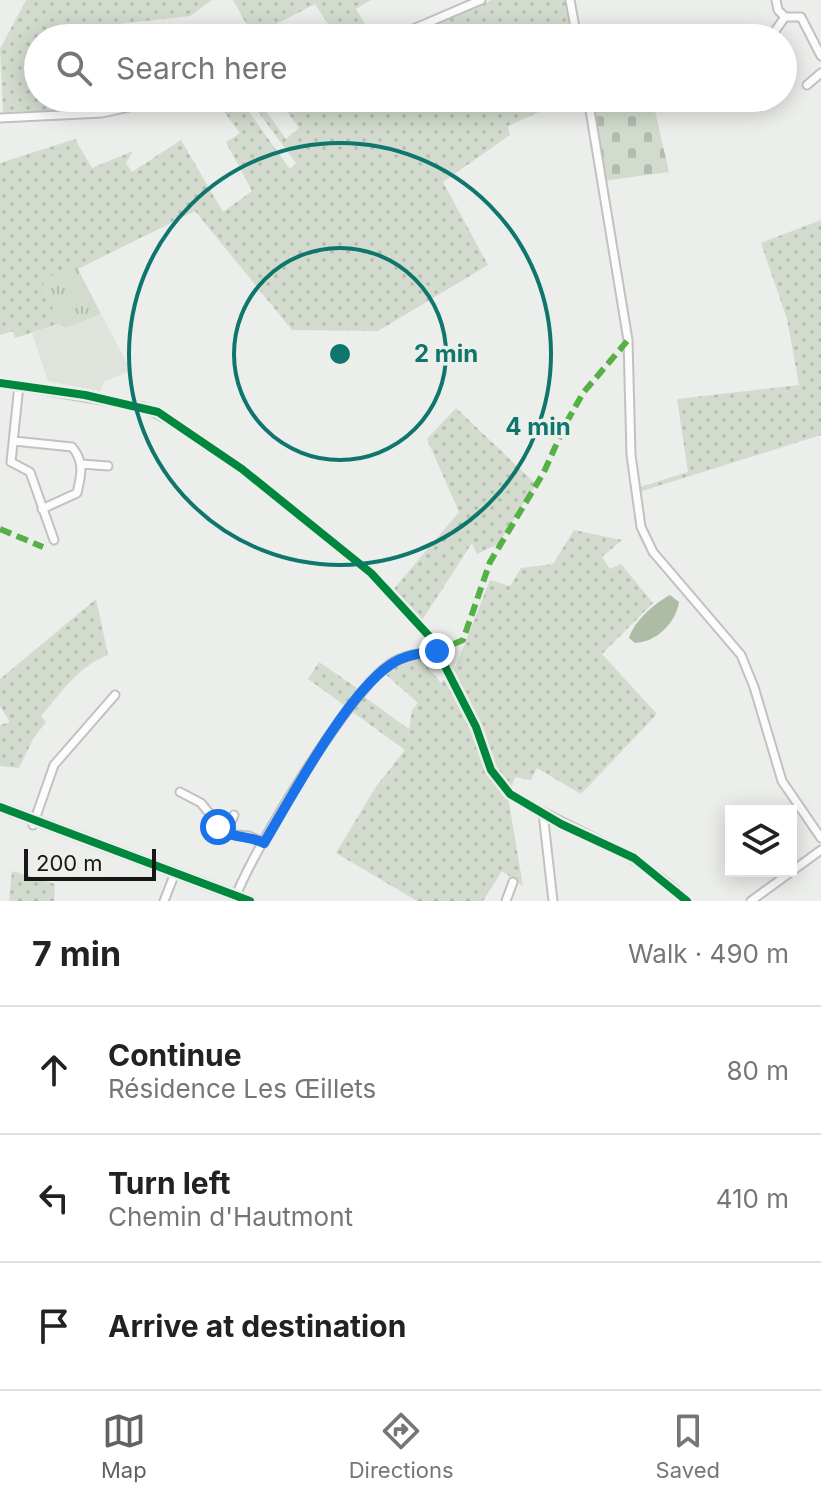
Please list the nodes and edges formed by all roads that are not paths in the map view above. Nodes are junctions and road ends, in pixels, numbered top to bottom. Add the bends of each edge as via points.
1 (481, 0) edge
2 (570, 0) edge
3 (776, 0) edge
4 (785, 17) junction
5 (425, 24) edge
6 (574, 24) edge
7 (780, 24) edge
8 (821, 56) edge
9 (821, 73) edge
10 (807, 85) dead end
11 (107, 112) edge
12 (590, 112) edge
13 (0, 118) edge
14 (0, 383) edge
15 (19, 385) junction
16 (182, 427) dead end
17 (14, 441) junction
18 (11, 462) junction
19 (81, 464) junction
20 (0, 465) edge
21 (108, 466) dead end
22 (42, 509) junction
23 (54, 540) dead end
24 (437, 651) dead end
25 (115, 695) dead end
26 (180, 792) dead end
27 (510, 794) dead end
28 (0, 809) edge
29 (543, 813) junction
30 (234, 815) dead end
31 (31, 822) junction
32 (226, 834) junction
33 (821, 838) edge
34 (264, 843) junction
35 (821, 850) edge
36 (172, 874) junction
37 (513, 882) dead end
38 (675, 889) junction
39 (235, 899) edge
40 (164, 901) edge
41 (250, 901) edge
42 (506, 901) edge
43 (553, 901) edge
44 (670, 901) edge
45 (687, 901) edge
46 (751, 901) edge

1 - 5 street
2 - 6 street
3 - 4 street
4 - 7 street
4 - 8 street via 801,17
9 - 10 street
11 - 13 street
12 - 33 street via 628,340 631,455 641,527 653,552 741,655 785,788
14 - 15 street
15 - 16 street via 143,407
15 - 17 street
17 - 18 street
17 - 19 street via 72,447
18 - 20 street
18 - 22 street via 30,472
19 - 21 street
19 - 22 street via 74,498
22 - 23 street
24 - 34 street via 393,662 366,687
25 - 31 street via 54,765
26 - 32 street via 201,803
27 - 29 street
28 - 31 main road
29 - 38 street via 634,858
29 - 43 street
30 - 32 street
31 - 36 main road
32 - 34 street
34 - 39 street
35 - 46 street
36 - 39 main road
36 - 40 street
37 - 42 street
38 - 44 street
38 - 45 street
39 - 41 main road

